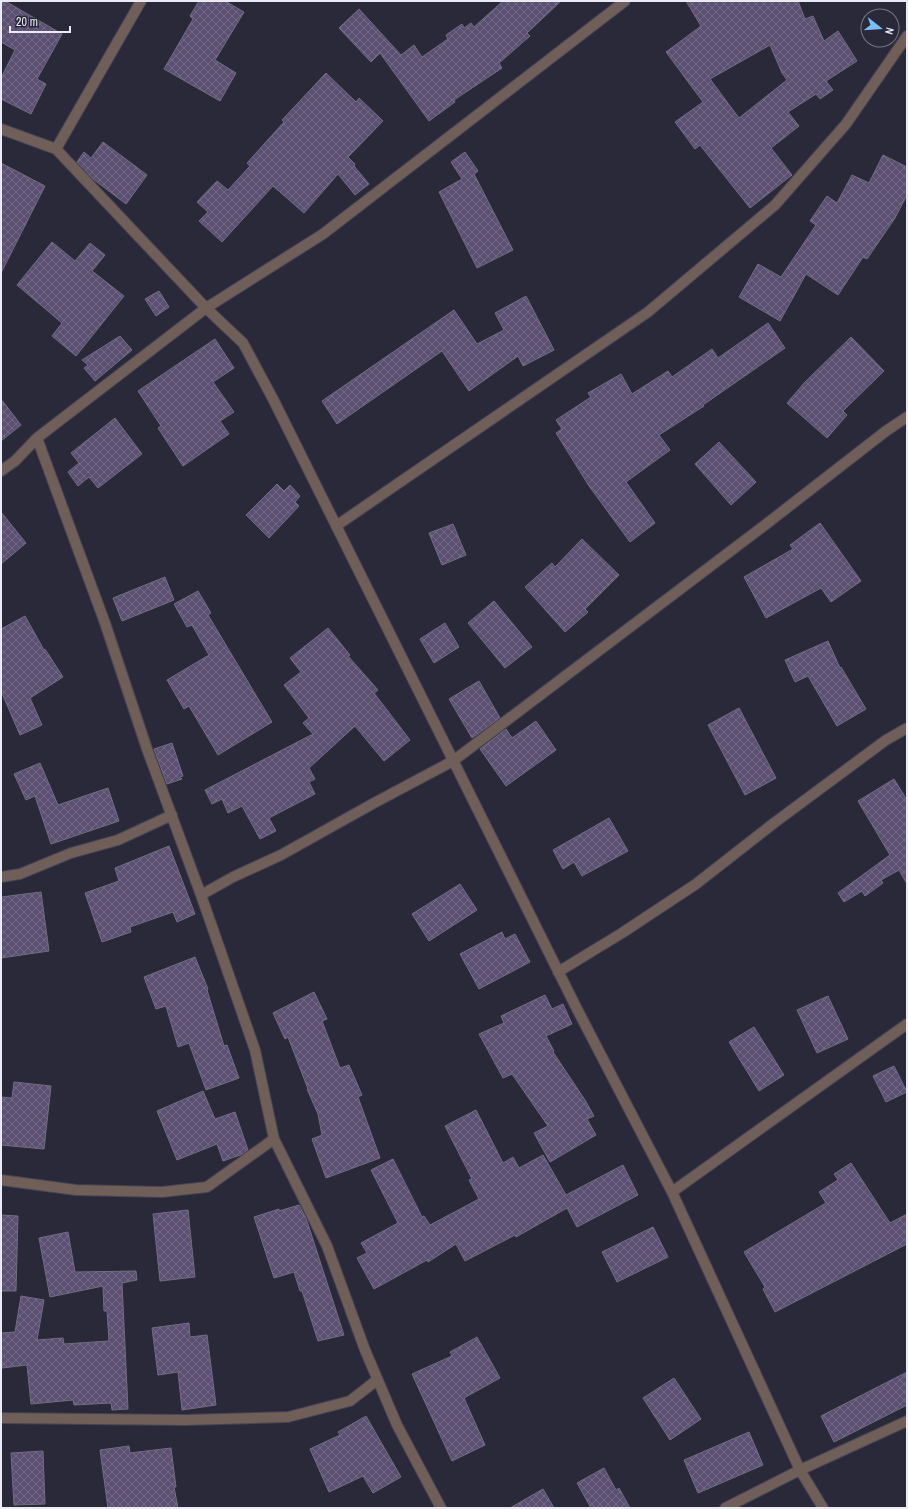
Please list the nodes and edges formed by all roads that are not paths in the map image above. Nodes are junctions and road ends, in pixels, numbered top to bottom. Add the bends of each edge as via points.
1 (141, 1) edge
2 (625, 1) edge
3 (907, 36) edge
4 (1, 128) edge
5 (56, 149) junction
6 (206, 308) junction
7 (907, 417) edge
8 (37, 438) junction
9 (1, 471) edge
10 (336, 526) junction
11 (907, 728) edge
12 (453, 761) junction
13 (172, 815) junction
14 (1, 877) edge
15 (201, 895) junction
16 (558, 972) junction
17 (907, 1024) edge
18 (274, 1139) junction
19 (1, 1180) edge
20 (672, 1192) junction
21 (377, 1380) junction
22 (1, 1418) edge
23 (907, 1421) edge
24 (800, 1470) junction
25 (441, 1508) edge
26 (725, 1508) edge
27 (823, 1508) edge

1 - 5 street
2 - 6 street via 322,234
3 - 10 street via 846,124 775,205 648,312
4 - 5 street
5 - 6 street
6 - 8 street
6 - 10 street via 243,343
7 - 12 street
8 - 9 street via 15,461
8 - 13 street
10 - 12 street
11 - 16 street via 861,758 696,884 622,934
12 - 15 street via 281,855
12 - 16 street
13 - 14 street via 118,840 71,853 20,874
13 - 15 street
15 - 18 street via 255,1050
16 - 20 street
17 - 20 street
18 - 19 street via 207,1186 162,1192 76,1190
18 - 21 street via 327,1246
20 - 24 street
21 - 22 street via 350,1401 288,1418
21 - 25 street via 397,1425
23 - 24 street
24 - 26 street
24 - 27 street

